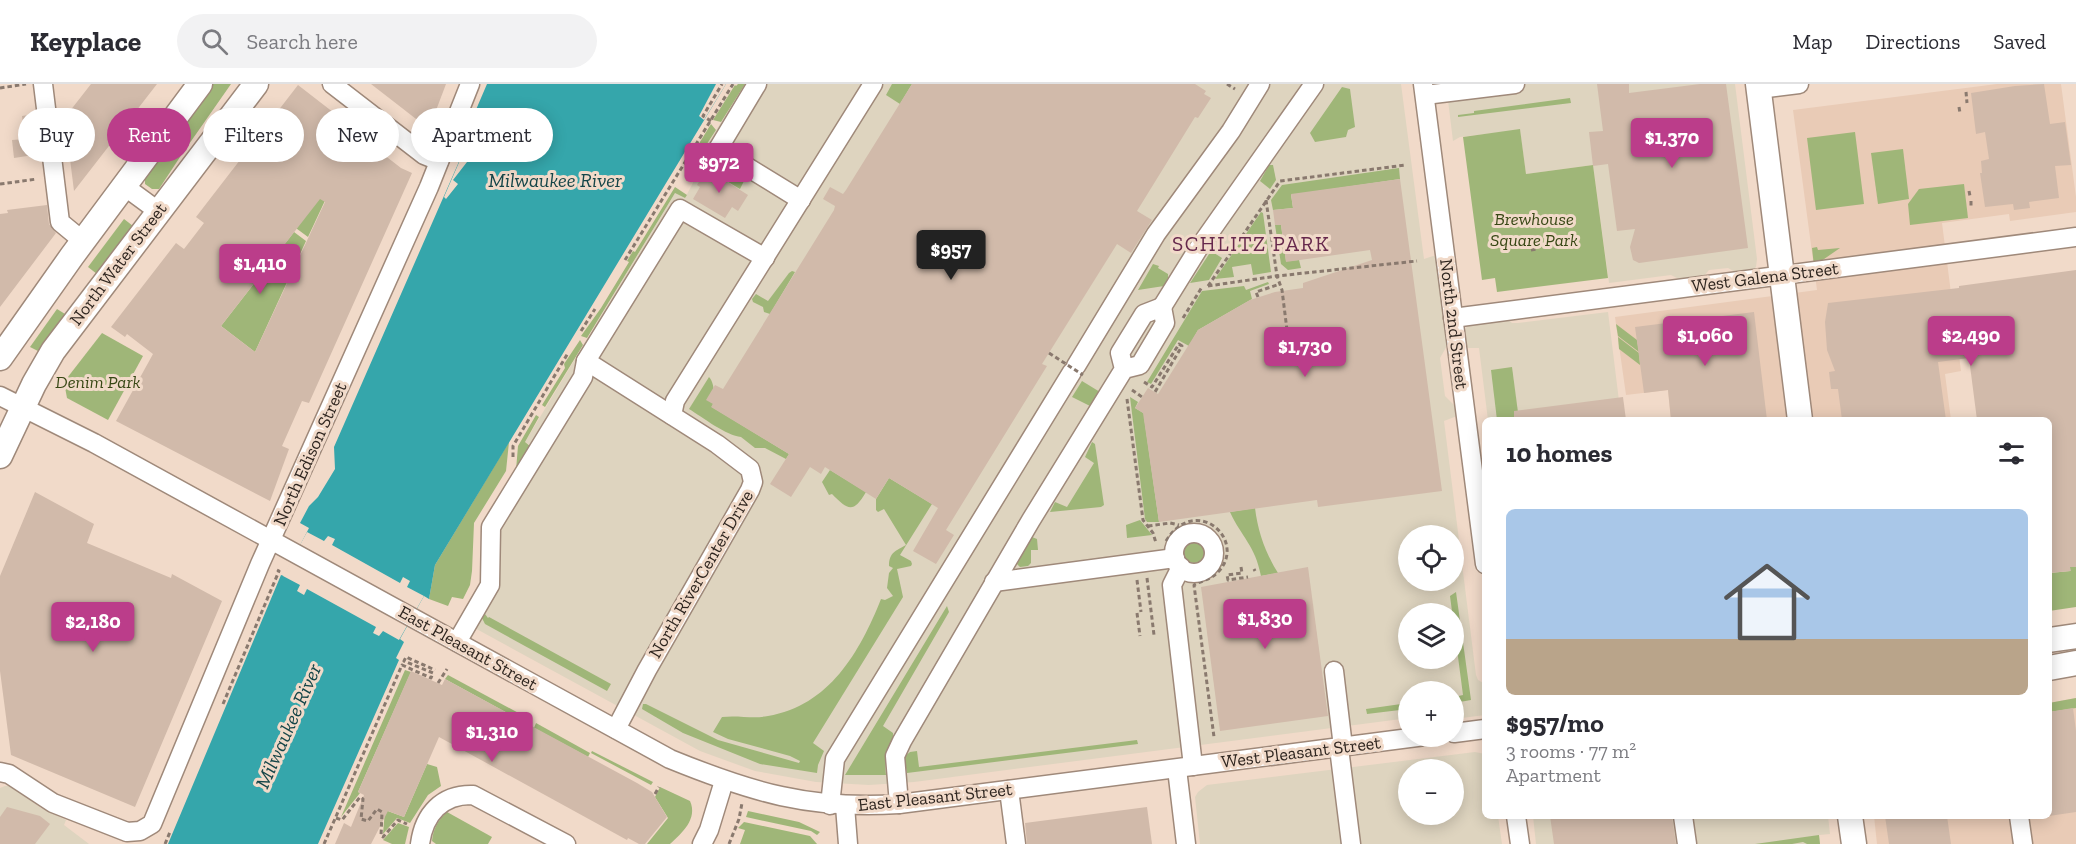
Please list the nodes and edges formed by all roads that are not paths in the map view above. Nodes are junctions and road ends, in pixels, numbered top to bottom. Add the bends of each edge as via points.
1 (43, 84) edge
2 (200, 84) edge
3 (256, 84) edge
4 (332, 84) edge
5 (470, 84) edge
6 (758, 84) edge
7 (873, 84) edge
8 (1314, 84) edge
9 (1515, 84) edge
10 (1799, 84) edge
11 (1258, 85) edge
12 (1759, 87) edge
13 (1424, 90) edge
14 (460, 108) edge
15 (411, 144) edge
16 (439, 162) edge
17 (124, 186) junction
18 (801, 200) junction
19 (158, 211) junction
20 (2076, 237) edge
21 (83, 241) junction
22 (765, 258) junction
23 (1782, 275) junction
24 (1453, 318) junction
25 (0, 358) edge
26 (586, 361) junction
27 (0, 396) edge
28 (23, 407) junction
29 (672, 415) junction
30 (1800, 417) edge
31 (0, 456) edge
32 (271, 540) junction
33 (1482, 541) edge
34 (994, 582) junction
35 (2076, 636) edge
36 (2052, 640) edge
37 (457, 642) junction
38 (2076, 663) edge
39 (2052, 667) edge
40 (1334, 671) dead end
41 (616, 729) junction
42 (1482, 729) edge
43 (1464, 732) edge
44 (1398, 740) edge
45 (1341, 747) junction
46 (1185, 768) junction
47 (0, 772) edge
48 (724, 781) junction
49 (1009, 790) junction
50 (899, 804) junction
51 (838, 805) junction
52 (1516, 819) edge
53 (1683, 819) edge
54 (1850, 819) edge
55 (2019, 819) edge
56 (420, 844) edge
57 (566, 844) edge
58 (702, 844) edge
59 (849, 844) edge
60 (1016, 844) edge
61 (1186, 844) edge
62 (1351, 844) edge
63 (1520, 844) edge
64 (1687, 844) edge
65 (1854, 844) edge
66 (2023, 844) edge

1 - 21 street via 60,222
2 - 17 main road
3 - 19 main road, North Water Street
4 - 15 street
5 - 14 street, North Edison Street
6 - 18 street via 718,148
7 - 18 street
8 - 34 street via 1198,249 1162,307 1166,324
9 - 13 street
10 - 12 street
11 - 51 street via 1231,131 1156,234 1077,371 835,759
12 - 23 main road
13 - 24 street, North 2nd Street
16 - 32 street, North Edison Street
17 - 19 street
17 - 21 main road
18 - 22 street
19 - 28 main road, North Water Street via 53,351
20 - 23 street, West Galena Street
21 - 25 main road
22 - 26 street via 680,209
22 - 29 street via 675,401
23 - 24 street, West Galena Street
23 - 30 main road
24 - 33 street, North 2nd Street
26 - 29 street, North RiverCenter Drive
26 - 37 street via 584,377 491,527 490,585
27 - 28 street, East Pleasant Street
28 - 31 main road, North Water Street
28 - 32 street, East Pleasant Street
29 - 41 street, North RiverCenter Drive via 750,469 753,482
32 - 37 street, East Pleasant Street
32 - 47 street, North Edison Street via 152,824 140,831 127,832 53,803
34 - 46 street via 1140,562 1169,554
34 - 50 street via 895,756
35 - 36 main road
37 - 41 street, East Pleasant Street
38 - 39 main road
40 - 45 street
41 - 48 street, East Pleasant Street via 670,759
42 - 43 street
44 - 45 street, West Pleasant Street
45 - 46 street, West Pleasant Street
45 - 62 street
46 - 49 street, East Pleasant Street
46 - 61 street
48 - 51 street, East Pleasant Street via 788,799
48 - 58 street
49 - 50 street, East Pleasant Street
49 - 60 street
50 - 51 street, East Pleasant Street
51 - 59 street
52 - 63 street
53 - 64 street
54 - 65 main road
55 - 66 street
56 - 57 street via 426,821 435,809 460,794 474,795

